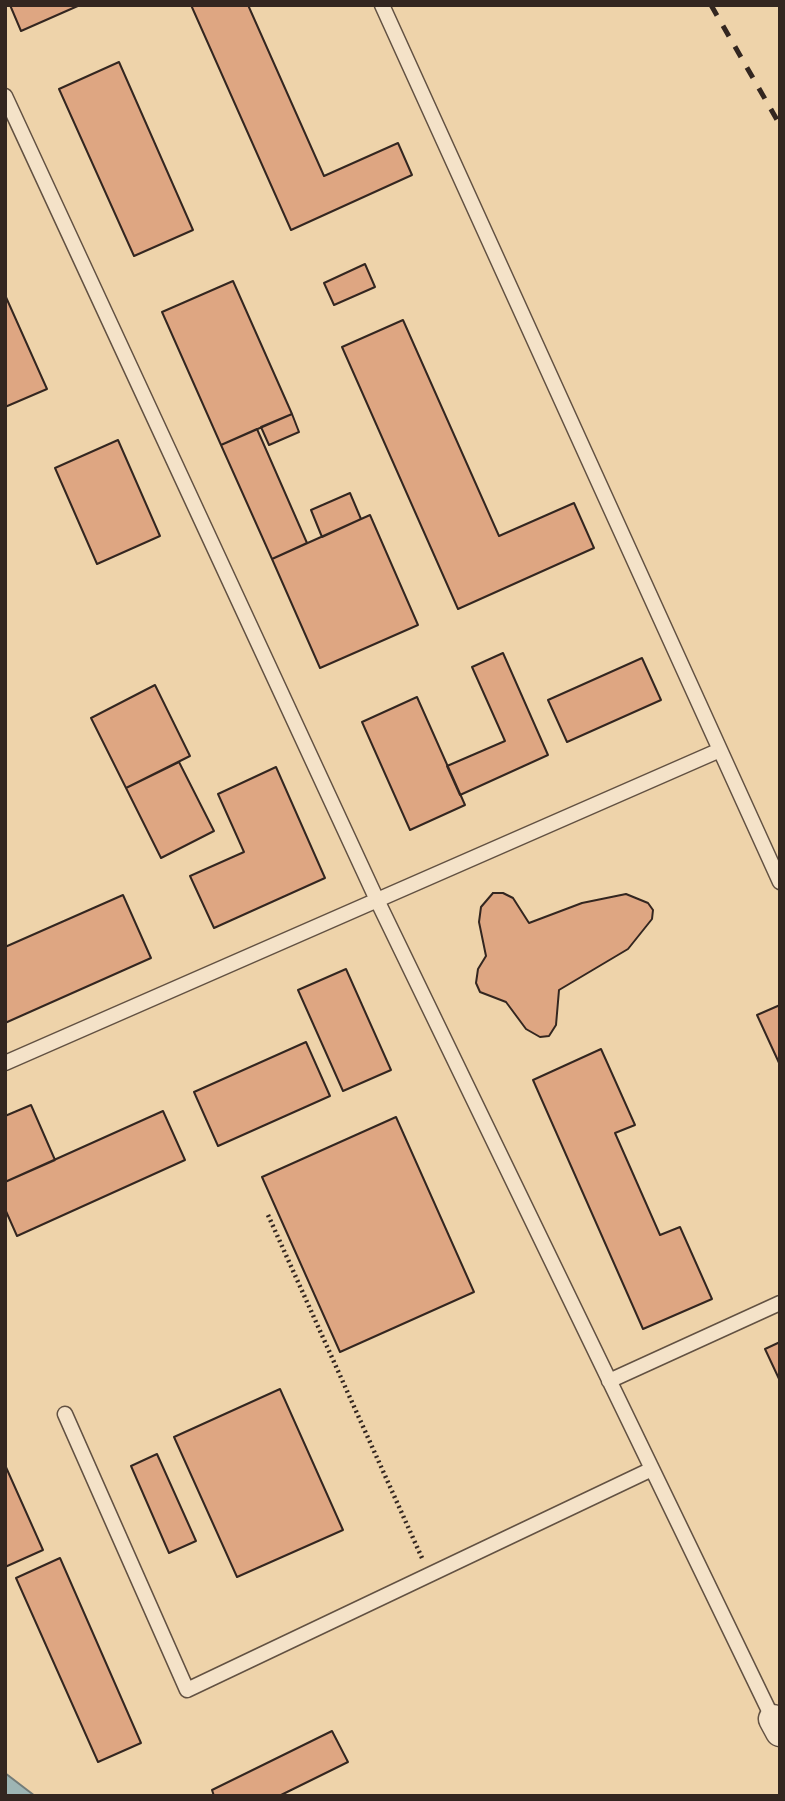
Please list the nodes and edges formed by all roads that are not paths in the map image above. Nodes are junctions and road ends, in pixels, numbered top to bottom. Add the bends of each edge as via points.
1 (382, 5) edge
2 (5, 96) edge
3 (720, 750) junction
4 (780, 882) edge
5 (377, 900) junction
6 (5, 1063) edge
7 (780, 1303) edge
8 (609, 1381) junction
9 (65, 1414) dead end
10 (652, 1469) junction
11 (777, 1725) edge

1 - 3 lane
2 - 5 lane
3 - 4 lane
3 - 5 lane
5 - 6 lane
5 - 8 lane
7 - 8 lane
8 - 10 lane
9 - 10 lane via 187,1690
10 - 11 lane

